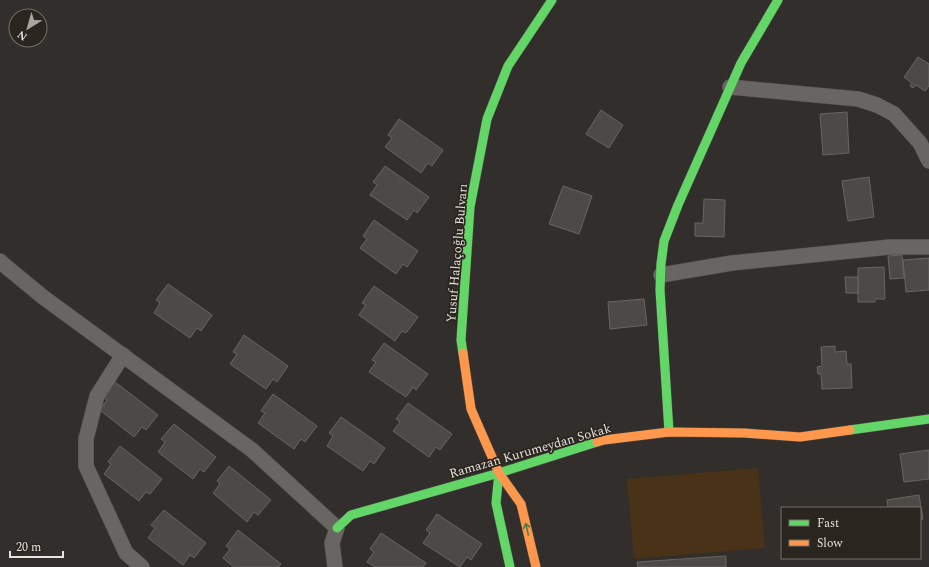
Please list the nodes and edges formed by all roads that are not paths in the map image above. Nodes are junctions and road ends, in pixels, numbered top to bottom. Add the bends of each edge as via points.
1 (552, 0) edge
2 (778, 0) edge
3 (730, 87) junction
4 (929, 161) edge
5 (929, 247) edge
6 (0, 261) edge
7 (661, 275) junction
8 (123, 356) junction
9 (929, 419) edge
10 (669, 432) junction
11 (499, 473) junction
12 (336, 528) junction
13 (132, 564) edge
14 (335, 567) edge
15 (510, 567) edge
16 (536, 567) edge

1 - 11 street, Yusuf Halaçoğlu Bulvarı via 508,66 487,119 470,207 461,340 471,409
2 - 3 street
3 - 4 street via 858,99 877,105 894,114 920,143
3 - 7 street via 664,241
5 - 7 street via 890,247 732,263
6 - 8 street via 43,297
7 - 10 street
8 - 12 street via 252,450
8 - 13 street via 97,396 86,439 86,466
9 - 10 street, Ramazan Kurumeydan Sokak via 800,437
10 - 11 street, Ramazan Kurumeydan Sokak via 604,440
11 - 12 street, Ramazan Kurumeydan Sokak via 351,515
11 - 15 street, Yusuf Halaçoğlu Bulvarı via 496,503
16 -> 11 street, Yusuf Halaçoğlu Bulvarı via 522,504
12 - 14 street via 332,543

